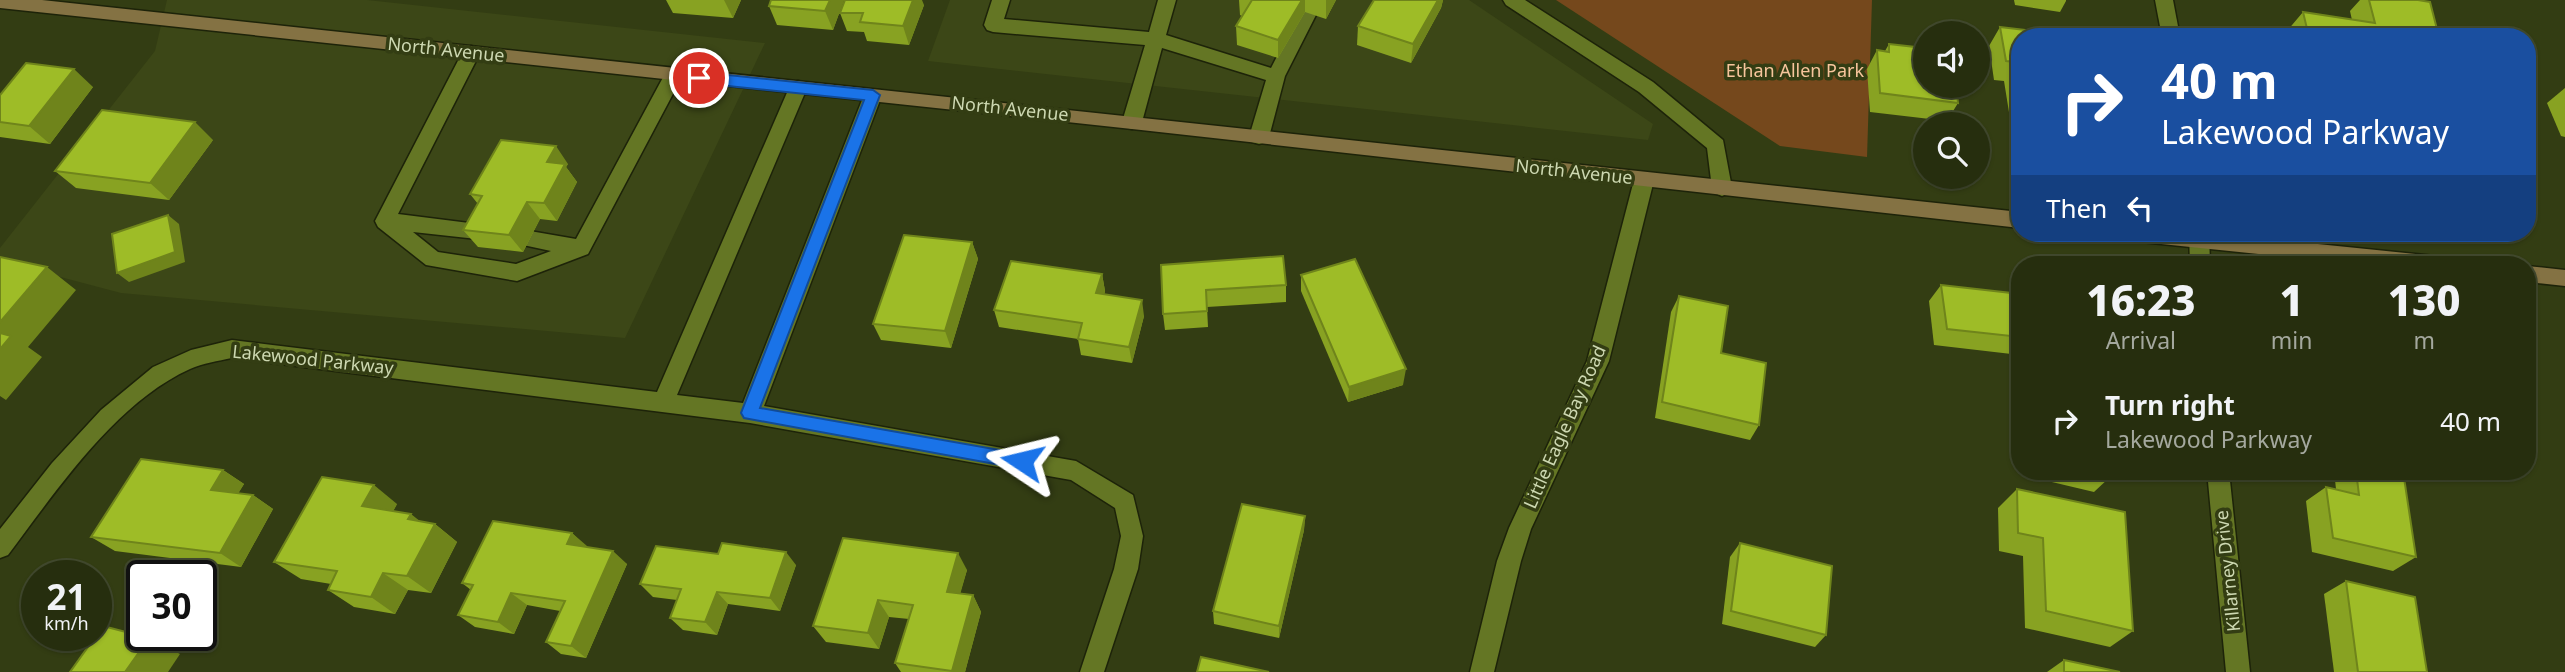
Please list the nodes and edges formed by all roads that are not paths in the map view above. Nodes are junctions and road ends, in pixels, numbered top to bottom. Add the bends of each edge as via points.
1 (1001, 0) edge
2 (1167, 0) edge
3 (1512, 0) edge
4 (2164, 0) edge
5 (0, 2) edge
6 (1308, 13) dead end
7 (2169, 28) edge
8 (1156, 39) junction
9 (471, 53) junction
10 (674, 75) junction
11 (1276, 76) junction
12 (798, 88) junction
13 (873, 95) junction
14 (1132, 122) junction
15 (1259, 137) junction
16 (1644, 180) junction
17 (1722, 188) junction
18 (2011, 219) edge
19 (385, 221) junction
20 (485, 232) edge
21 (530, 239) dead end
22 (2244, 242) edge
23 (581, 248) junction
24 (2365, 256) edge
25 (2536, 275) edge
26 (2565, 278) edge
27 (663, 402) junction
28 (750, 413) junction
29 (2219, 480) edge
30 (0, 547) edge
31 (1092, 672) edge
32 (1482, 672) edge
33 (2238, 672) edge

1 - 8 street via 993,25
2 - 8 street
3 - 17 street via 1646,88 1716,145
4 - 7 street
5 - 9 main road, North Avenue
6 - 11 street
8 - 11 street
8 - 14 street
9 - 10 main road, North Avenue
9 - 19 street
10 - 12 main road, North Avenue
10 - 23 street
11 - 15 street
12 - 13 main road, North Avenue
12 - 27 street
13 - 14 main road, North Avenue
13 - 28 street
14 - 15 main road, North Avenue
15 - 16 main road, North Avenue
16 - 17 main road, North Avenue
16 - 32 street, Little Eagle Bay Road via 1598,361 1520,528
17 - 18 main road, North Avenue
19 - 20 street
19 - 23 street via 433,259 517,273
21 - 23 street
22 - 24 main road
25 - 26 main road
27 - 28 street, Lakewood Parkway
27 - 30 street, Lakewood Parkway via 232,349 184,361 110,414
28 - 31 street, Lakewood Parkway via 1076,471 1125,502 1132,536 1126,569
29 - 33 street, Killarney Drive

